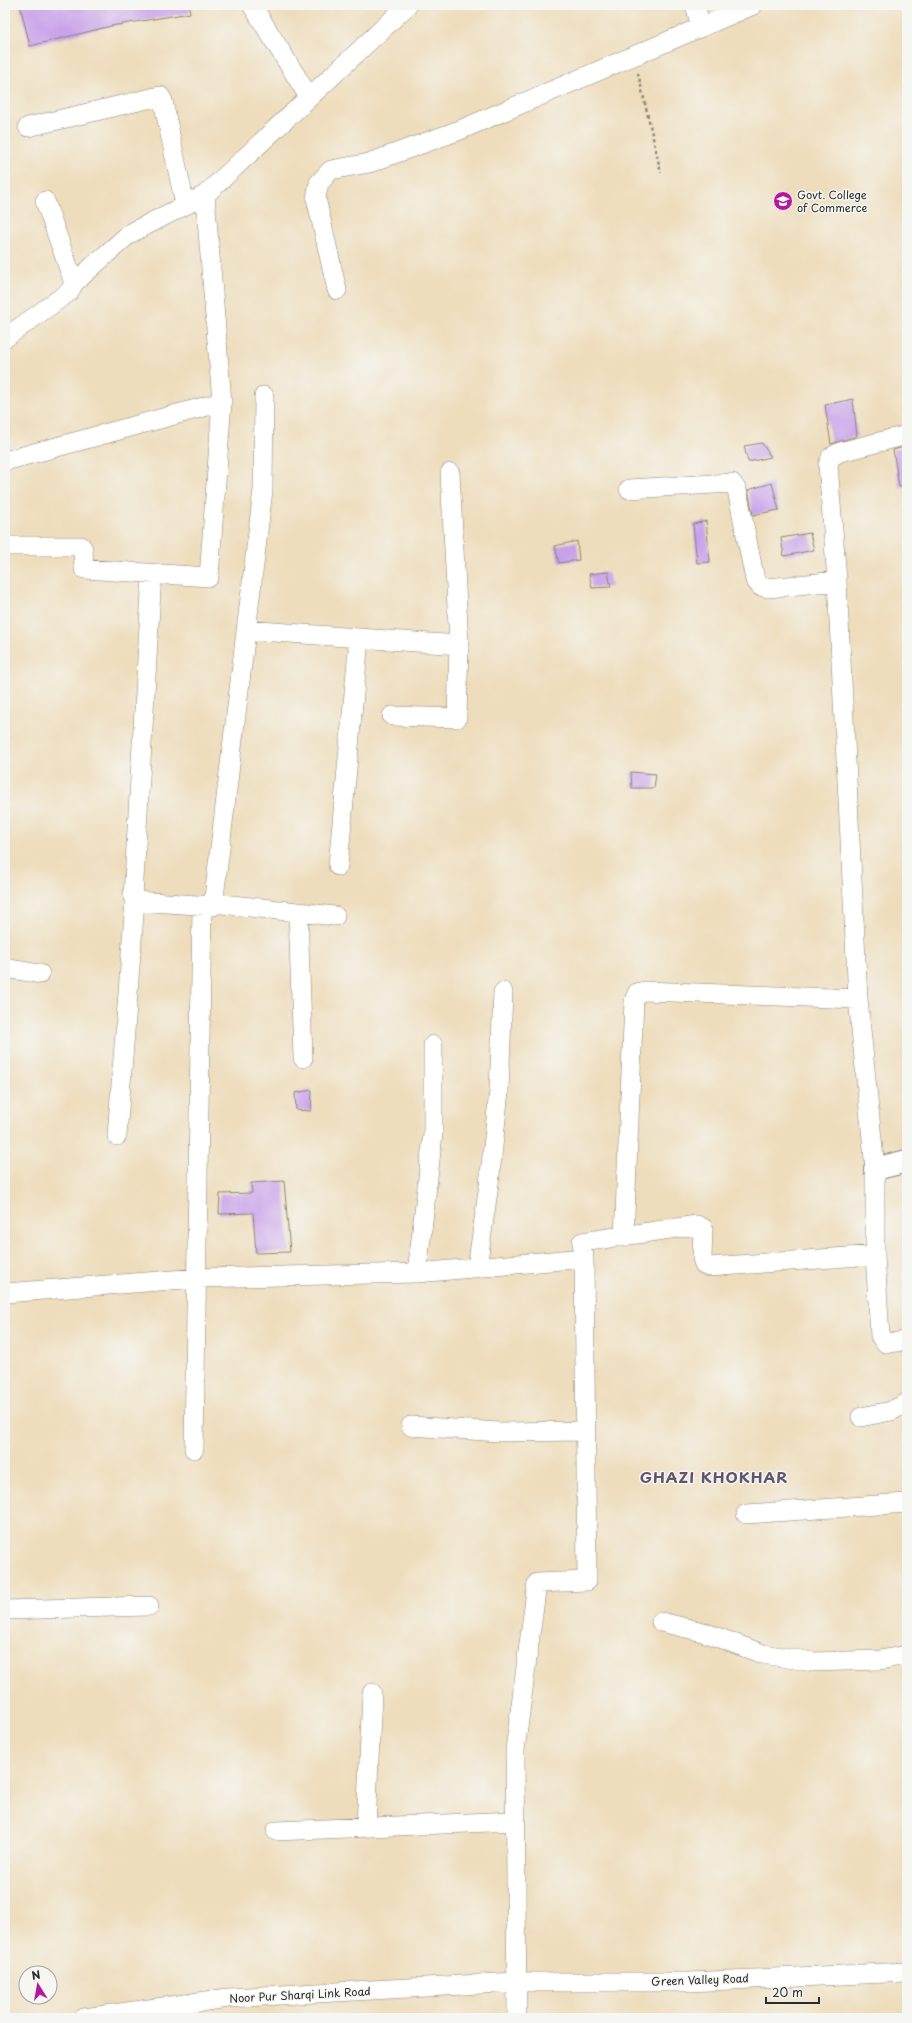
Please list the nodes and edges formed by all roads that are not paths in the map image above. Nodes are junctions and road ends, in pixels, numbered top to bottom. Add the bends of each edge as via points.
1 (252, 5) edge
2 (408, 5) edge
3 (694, 5) edge
4 (753, 5) edge
5 (700, 27) junction
6 (309, 97) junction
7 (28, 127) dead end
8 (205, 195) junction
9 (45, 201) dead end
10 (185, 205) junction
11 (74, 283) junction
12 (337, 290) dead end
13 (5, 338) edge
14 (264, 396) dead end
15 (222, 402) junction
16 (907, 435) edge
17 (5, 461) edge
18 (450, 473) dead end
19 (629, 489) dead end
20 (5, 546) edge
21 (152, 574) junction
22 (837, 581) junction
23 (246, 630) junction
24 (359, 639) junction
25 (459, 645) junction
26 (392, 716) dead end
27 (338, 866) dead end
28 (135, 901) junction
29 (208, 905) junction
30 (298, 912) junction
31 (335, 916) dead end
32 (5, 968) edge
33 (40, 974) dead end
34 (503, 992) dead end
35 (858, 999) junction
36 (433, 1045) dead end
37 (303, 1058) dead end
38 (117, 1136) dead end
39 (907, 1161) edge
40 (875, 1169) junction
41 (624, 1237) junction
42 (875, 1255) junction
43 (584, 1258) junction
44 (477, 1268) junction
45 (417, 1273) junction
46 (198, 1278) junction
47 (5, 1293) edge
48 (907, 1341) edge
49 (907, 1403) edge
50 (861, 1417) dead end
51 (411, 1426) dead end
52 (586, 1431) junction
53 (194, 1449) dead end
54 (907, 1504) edge
55 (746, 1514) dead end
56 (149, 1606) dead end
57 (5, 1610) edge
58 (661, 1622) dead end
59 (907, 1655) edge
60 (372, 1693) dead end
61 (516, 1821) junction
62 (366, 1827) junction
63 (276, 1831) dead end
64 (907, 1972) edge
65 (517, 1982) junction
66 (84, 2018) edge
67 (517, 2018) edge

1 - 6 street
2 - 6 street
3 - 5 street
4 - 5 street
5 - 12 street via 460,130 369,163 331,170 319,183 316,198
6 - 8 street
7 - 10 street via 160,96
8 - 10 street
8 - 15 street
9 - 11 street
10 - 11 street via 129,234
11 - 13 street via 68,292
14 - 23 street via 263,490
15 - 17 street
15 - 21 street via 209,577
16 - 22 street via 840,452 831,457 828,465
18 - 25 street
19 - 22 street via 732,483 737,490 755,580 760,586 768,588
20 - 21 street via 81,546 84,569
21 - 28 street via 133,898
22 - 35 street
23 - 24 street
23 - 29 street
24 - 25 street
24 - 27 street
25 - 26 street via 457,718
28 - 29 street
28 - 38 street
29 - 30 street
29 - 46 street
30 - 31 street
30 - 37 street
32 - 33 street
34 - 44 street via 499,1091
35 - 40 street
35 - 41 street via 645,991 637,993 634,1001
36 - 45 street via 433,1134
39 - 40 street
40 - 42 street
41 - 42 street via 701,1226 702,1258 704,1265 710,1267
41 - 43 street via 582,1242
42 - 48 street via 880,1336 886,1343
43 - 44 street
43 - 52 street
44 - 45 street
45 - 46 street
46 - 47 street
46 - 53 street
49 - 50 street via 891,1411
51 - 52 street via 499,1432
52 - 61 street via 587,1581 537,1583 515,1750
54 - 55 street
56 - 57 street
58 - 59 street via 703,1632 763,1654 813,1662 880,1660
60 - 62 street
61 - 62 street
61 - 65 street
62 - 63 street
64 - 65 street, Green Valley Road via 689,1982
65 - 66 street, Noor Pur Sharqi Link Road via 228,1998
65 - 67 street

